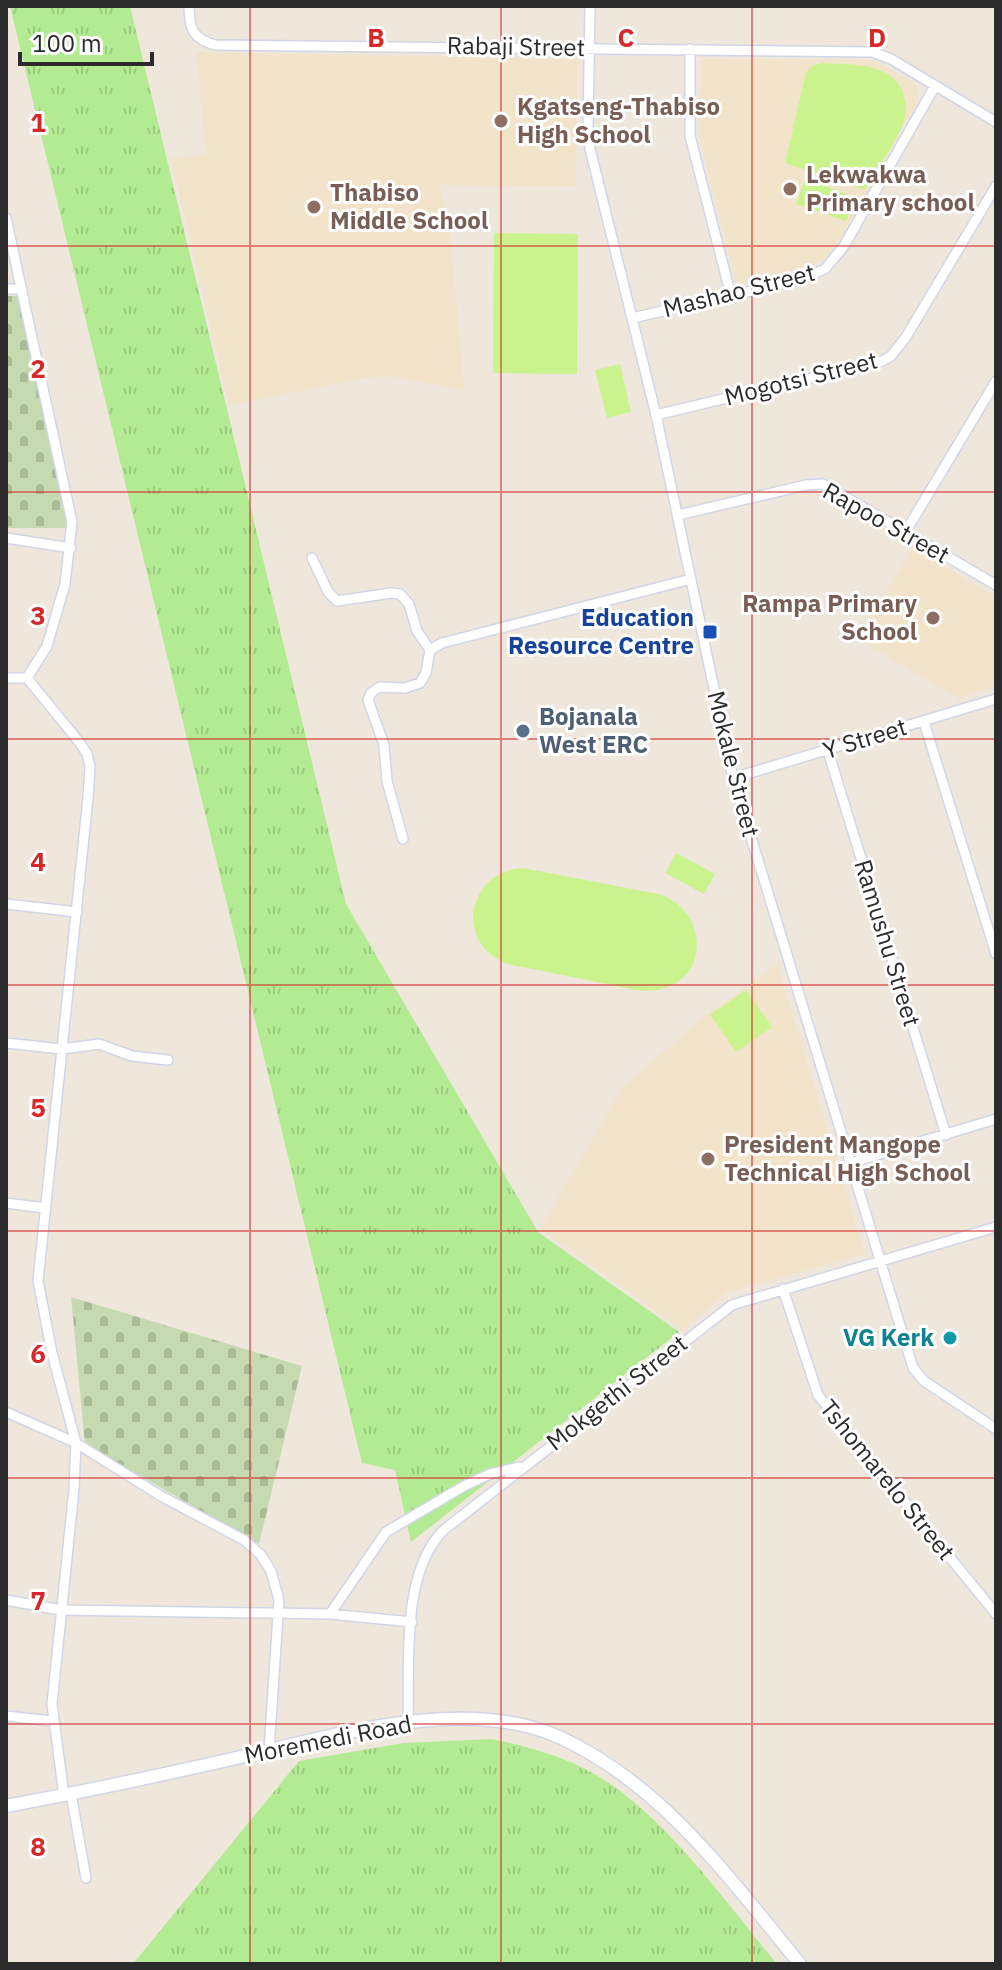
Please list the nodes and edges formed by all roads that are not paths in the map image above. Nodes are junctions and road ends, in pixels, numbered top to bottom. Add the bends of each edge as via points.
1 (189, 6) edge
2 (590, 6) edge
3 (590, 47) junction
4 (690, 49) junction
5 (935, 86) junction
6 (996, 122) edge
7 (996, 186) edge
8 (6, 218) edge
9 (6, 289) edge
10 (22, 289) junction
11 (731, 296) junction
12 (632, 318) junction
13 (996, 381) edge
14 (656, 415) junction
15 (678, 515) junction
16 (906, 531) junction
17 (6, 538) edge
18 (71, 548) junction
19 (312, 558) dead end
20 (691, 579) junction
21 (995, 582) edge
22 (430, 650) junction
23 (6, 678) edge
24 (27, 678) junction
25 (996, 699) edge
26 (924, 722) junction
27 (828, 751) junction
28 (733, 778) junction
29 (403, 839) dead end
30 (6, 904) edge
31 (77, 912) junction
32 (996, 954) edge
33 (6, 1043) edge
34 (62, 1049) junction
35 (168, 1060) dead end
36 (996, 1119) edge
37 (946, 1135) junction
38 (850, 1163) junction
39 (6, 1203) edge
40 (45, 1208) junction
41 (996, 1227) edge
42 (881, 1261) junction
43 (783, 1289) junction
44 (6, 1412) edge
45 (996, 1429) edge
46 (76, 1443) junction
47 (524, 1466) junction
48 (6, 1600) edge
49 (61, 1610) junction
50 (278, 1614) junction
51 (330, 1614) junction
52 (996, 1614) edge
53 (412, 1622) junction
54 (6, 1716) edge
55 (53, 1721) junction
56 (408, 1722) junction
57 (269, 1751) junction
58 (68, 1795) junction
59 (6, 1806) edge
60 (86, 1878) dead end
61 (800, 1964) edge

1 - 3 street, Rabaji Street via 191,31 216,45
2 - 3 street, Mokale Street
3 - 4 street, Rabaji Street
3 - 12 street, Mokale Street via 590,149
4 - 5 street, Rabaji Street via 872,52
4 - 11 street via 690,136
5 - 6 street, Rabaji Street
5 - 11 street, Mashao Street via 834,260 800,280
7 - 14 street, Mogotsi Street via 891,356
8 - 10 street
9 - 10 street
10 - 18 street via 70,508
11 - 12 street, Mashao Street
12 - 14 street, Mokale Street
13 - 16 street
14 - 15 street, Mokale Street
15 - 16 street, Rapoo Street via 823,484
15 - 20 street, Mokale Street
16 - 21 street, Rapoo Street
17 - 18 street
18 - 24 street via 47,646
19 - 22 street via 337,601 403,596
20 - 22 street
20 - 28 street, Mokale Street
22 - 29 street via 420,683 379,687 368,700 384,745 387,781
23 - 24 street
24 - 31 street via 80,743 90,766
25 - 26 street, Y Street
26 - 27 street, Y Street
26 - 32 street
27 - 28 street, Y Street
27 - 37 street, Ramushu Street
28 - 38 street, Mokale Street
30 - 31 street
31 - 34 street
33 - 34 street
34 - 35 street via 99,1044 132,1056
34 - 40 street
36 - 37 street
37 - 38 street
38 - 42 street, Mokale Street
39 - 40 street
40 - 46 street via 38,1291
41 - 42 street, Mokgethi Street
42 - 43 street, Mokgethi Street
42 - 45 street, Mokale Street via 917,1374
43 - 47 street, Mokgethi Street via 725,1309
43 - 52 street, Tshomarelo Street via 818,1395
44 - 46 street
46 - 49 street
46 - 50 street via 253,1546 271,1571
47 - 51 street via 473,1482 386,1532
47 - 53 street, Mokgethi Street via 437,1536 418,1573
48 - 49 street
49 - 50 street
49 - 55 street
50 - 51 street
50 - 57 street
51 - 53 street
53 - 56 street, Mokgethi Street
54 - 55 street
55 - 58 street
56 - 57 street, Moremedi Road
56 - 61 street, Moremedi Road via 493,1719 522,1724 610,1766 688,1832
57 - 58 street, Moremedi Road
58 - 59 street, Moremedi Road
58 - 60 street

